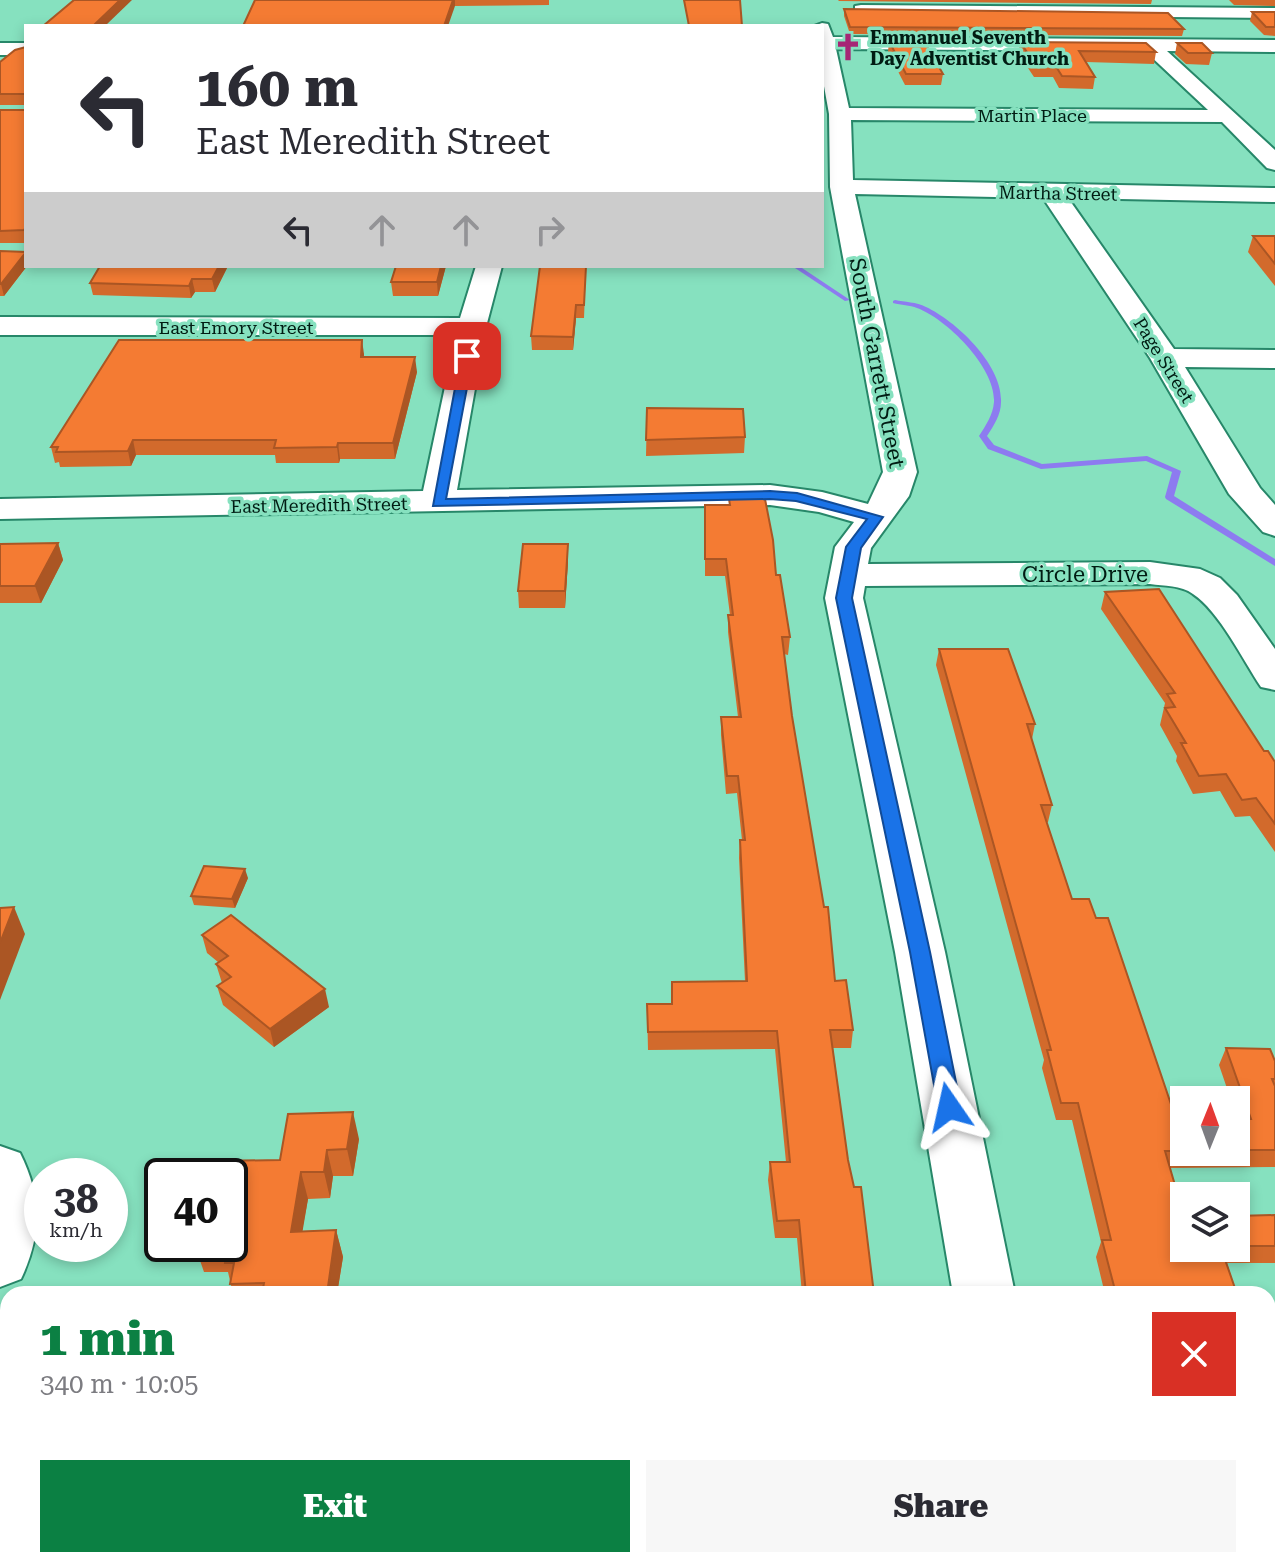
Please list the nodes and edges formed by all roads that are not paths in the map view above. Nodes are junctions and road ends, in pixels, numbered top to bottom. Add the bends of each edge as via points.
1 (1275, 13) edge
2 (826, 27) edge
3 (1150, 45) junction
4 (1275, 46) edge
5 (24, 49) edge
6 (0, 50) edge
7 (840, 114) junction
8 (1225, 116) junction
9 (1275, 163) edge
10 (842, 187) junction
11 (1052, 193) junction
12 (1275, 195) edge
13 (488, 268) edge
14 (0, 326) edge
15 (472, 327) junction
16 (1165, 358) junction
17 (1275, 359) edge
18 (438, 503) junction
19 (0, 509) edge
20 (876, 517) junction
21 (1275, 525) edge
22 (846, 575) junction
23 (1275, 678) edge
24 (0, 1170) edge
25 (0, 1260) edge
26 (983, 1286) edge

1 - 2 street
2 - 3 street
2 - 7 street, South Garrett Street
3 - 4 street
3 - 8 street
5 - 6 street
7 - 8 street, Martin Place
7 - 10 street, South Garrett Street
8 - 9 street
10 - 11 street, Martha Street
10 - 20 street, South Garrett Street via 900,472 899,485
11 - 12 street, Martha Street
11 - 16 street, Page Street
13 - 15 street
14 - 15 street, East Emory Street
15 - 18 street
16 - 17 street
16 - 21 street, Page Street via 1246,494
18 - 19 street, East Meredith Street
18 - 20 street, East Meredith Street via 770,495
20 - 22 street, South Garrett Street via 853,547
22 - 23 street, Circle Drive via 1187,577 1215,593
22 - 26 street, South Garrett Street via 844,598 920,952
24 - 25 street via 8,1188 10,1227

